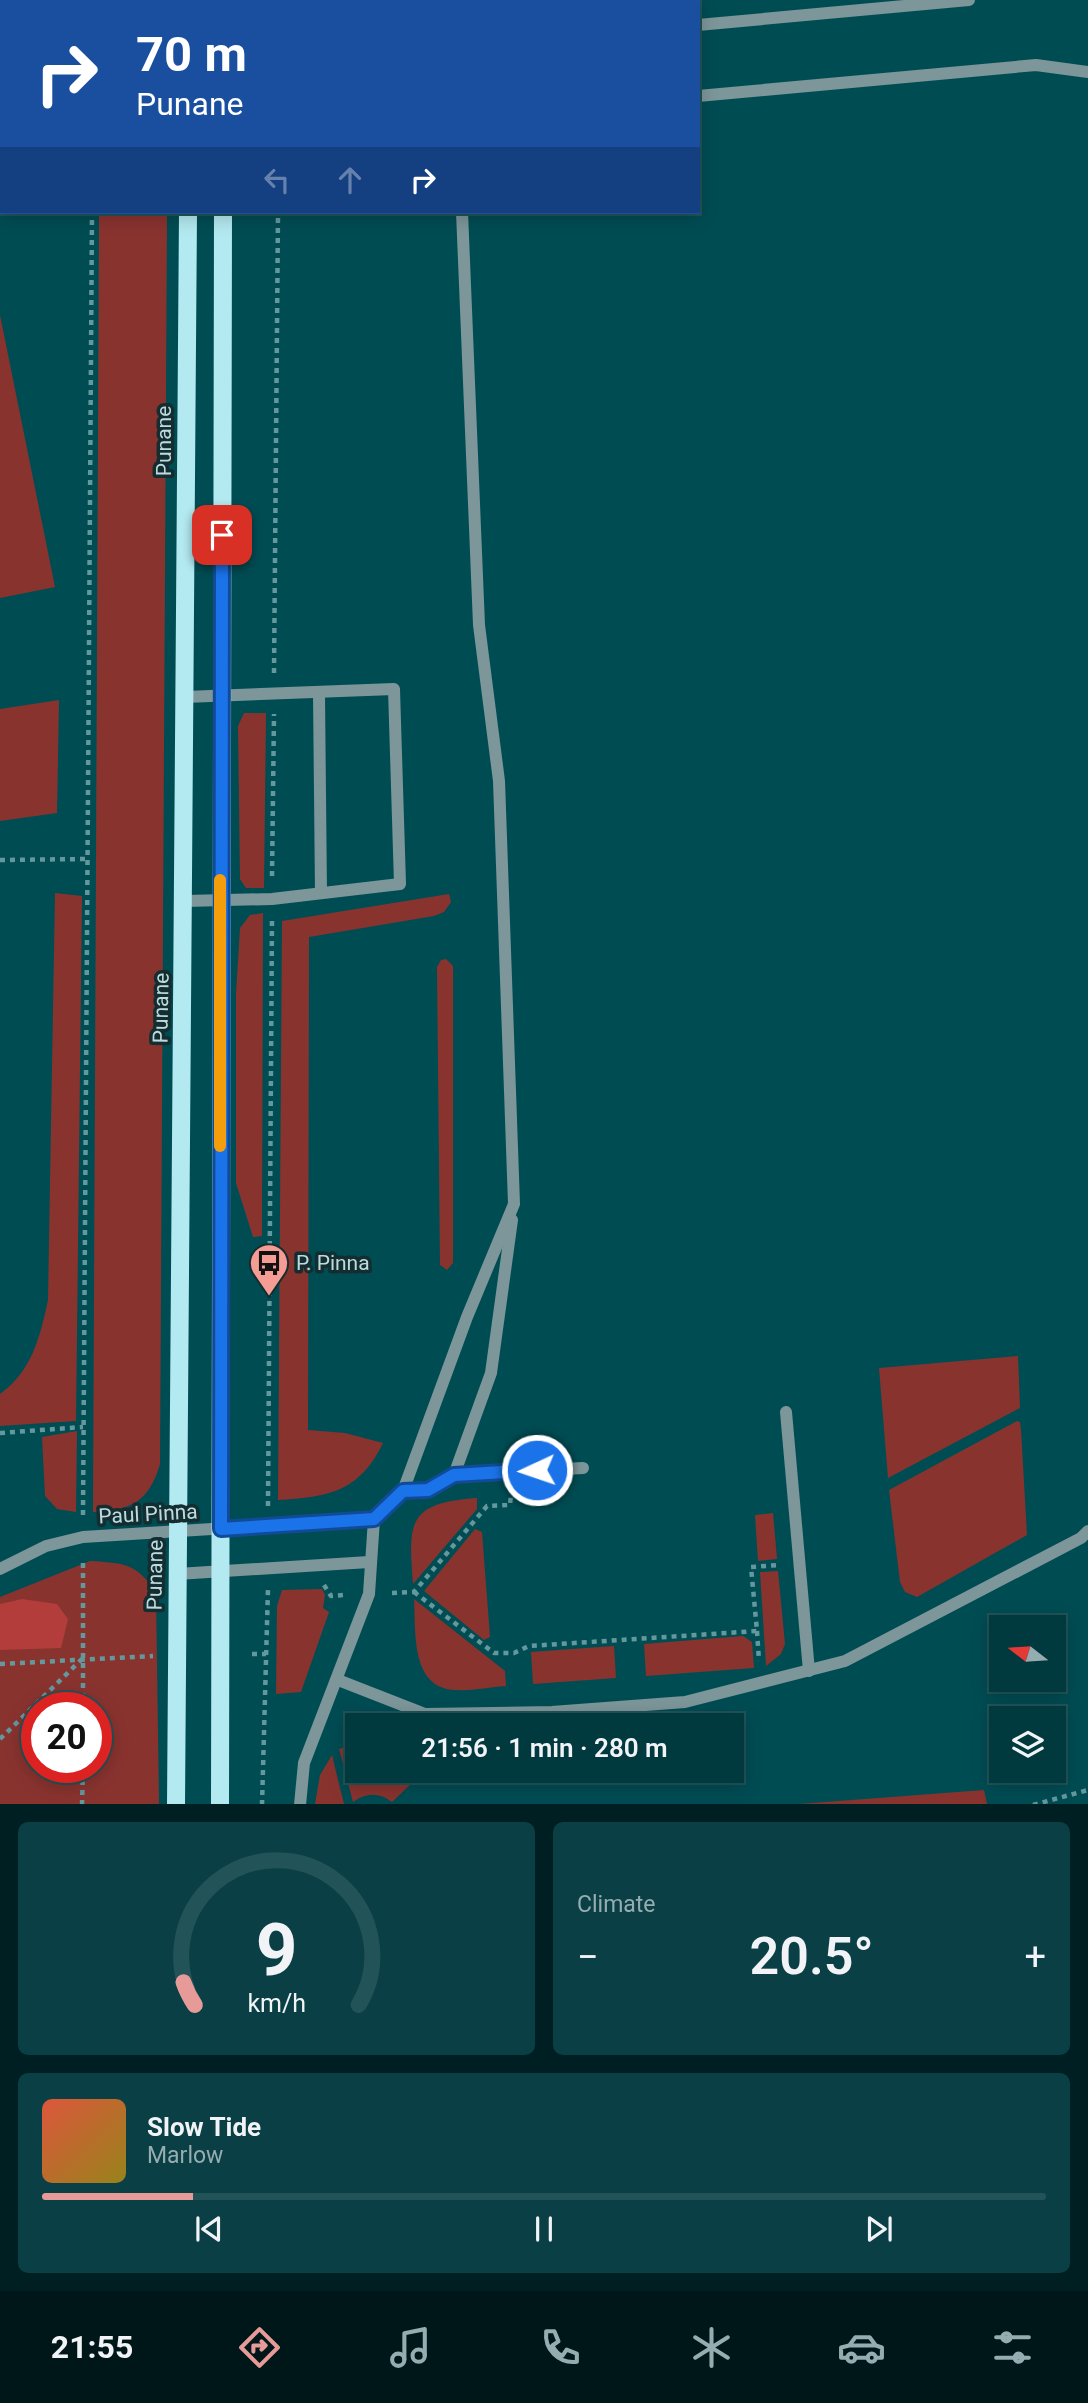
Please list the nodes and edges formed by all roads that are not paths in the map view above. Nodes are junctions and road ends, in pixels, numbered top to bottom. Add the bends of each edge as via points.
1 (969, 0) edge
2 (700, 24) edge
3 (1088, 72) edge
4 (700, 96) edge
5 (188, 214) edge
6 (223, 214) edge
7 (462, 214) edge
8 (319, 694) junction
9 (221, 696) junction
10 (185, 697) junction
11 (321, 892) junction
12 (220, 900) junction
13 (185, 901) junction
14 (514, 1204) junction
15 (786, 1412) dead end
16 (583, 1468) dead end
17 (454, 1475) junction
18 (403, 1491) junction
19 (374, 1519) junction
20 (221, 1529) junction
21 (1088, 1531) edge
22 (178, 1533) junction
23 (369, 1562) junction
24 (0, 1569) edge
25 (220, 1572) junction
26 (177, 1574) junction
27 (809, 1671) junction
28 (338, 1680) junction
29 (176, 1804) edge
30 (220, 1804) edge
31 (300, 1804) edge

1 - 2 street
3 - 4 street via 1036,65
5 - 10 main road, Punane
6 - 9 main road
7 - 14 street via 479,625 499,780
8 - 9 street
8 - 11 street
8 - 11 street via 394,689 400,884
9 - 10 street
9 - 12 main road
10 - 13 main road, Punane
11 - 12 street
12 - 13 street
12 - 20 main road
13 - 22 main road, Punane
14 - 17 street via 491,1373
14 - 18 street
15 - 27 street
16 - 17 street
17 - 18 street via 428,1490
18 - 19 street
19 - 20 street, Paul Pinna
19 - 23 street
20 - 22 street, Paul Pinna
20 - 25 main road
21 - 27 street via 845,1661
22 - 24 street, Paul Pinna via 83,1537 46,1546
22 - 26 main road, Punane
23 - 25 street
23 - 28 street via 369,1594
25 - 26 street
25 - 30 main road
26 - 29 main road, Punane
27 - 28 street via 685,1702 425,1714
28 - 31 street via 304,1763

